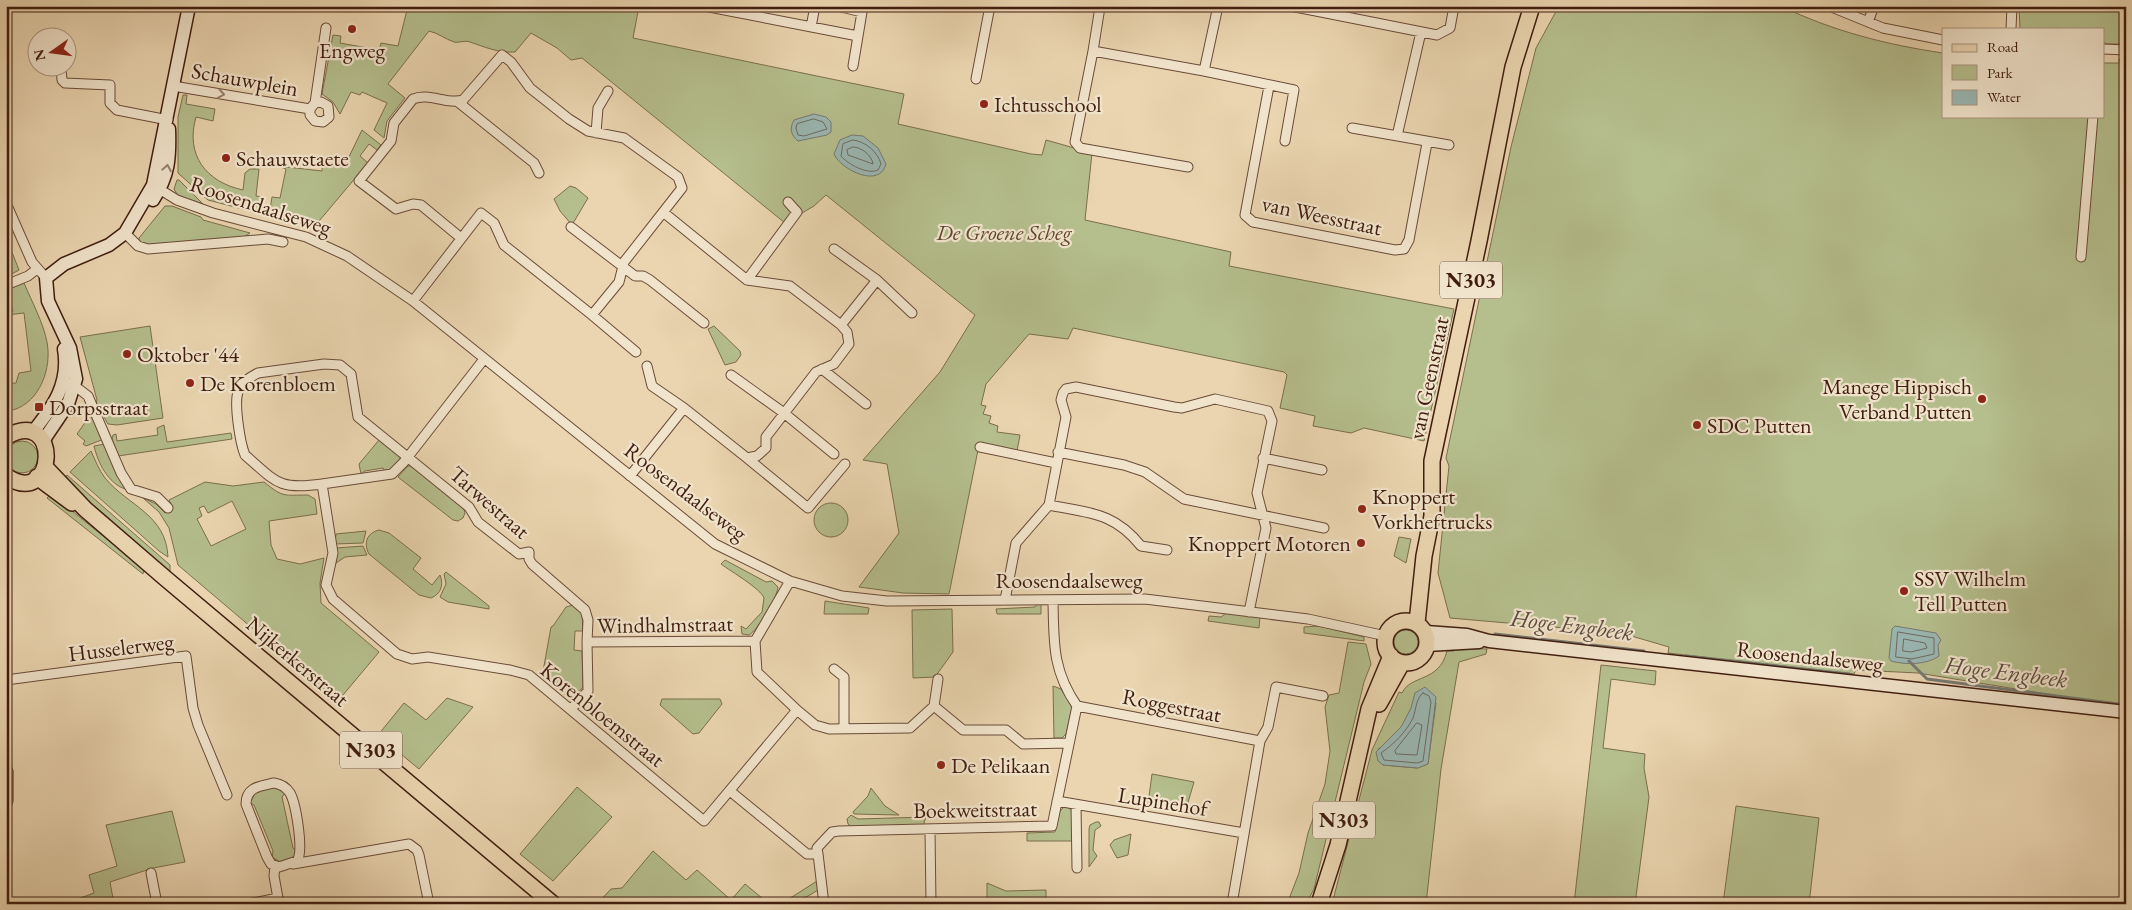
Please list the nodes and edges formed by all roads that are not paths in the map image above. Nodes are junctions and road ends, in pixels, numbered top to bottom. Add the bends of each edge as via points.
1 (189, 6) edge
2 (704, 6) edge
3 (815, 6) edge
4 (836, 6) edge
5 (990, 6) edge
6 (1099, 6) edge
7 (1218, 6) edge
8 (1290, 6) edge
9 (1454, 6) edge
10 (1532, 6) edge
11 (1830, 6) edge
12 (1874, 6) edge
13 (2012, 6) edge
14 (1316, 8) edge
15 (1868, 22) junction
16 (811, 27) junction
17 (326, 28) dead end
18 (2012, 28) edge
19 (1421, 32) junction
20 (858, 36) junction
21 (1942, 40) edge
22 (2104, 49) edge
23 (2126, 50) edge
24 (1093, 51) junction
25 (853, 66) dead end
26 (1204, 71) junction
27 (62, 78) edge
28 (976, 79) dead end
29 (174, 86) junction
30 (1269, 86) junction
31 (608, 91) dead end
32 (458, 102) junction
33 (167, 116) junction
34 (2093, 118) edge
35 (1352, 128) dead end
36 (596, 133) junction
37 (1397, 136) junction
38 (1285, 141) dead end
39 (1427, 143) junction
40 (1449, 145) dead end
41 (1188, 167) dead end
42 (539, 173) dead end
43 (156, 187) junction
44 (788, 202) dead end
45 (6, 203) edge
46 (663, 212) junction
47 (571, 227) dead end
48 (125, 233) junction
49 (462, 238) junction
50 (282, 242) dead end
51 (834, 249) dead end
52 (2081, 257) dead end
53 (622, 267) junction
54 (41, 274) junction
55 (747, 280) junction
56 (877, 280) junction
57 (6, 285) edge
58 (413, 301) junction
59 (912, 313) dead end
60 (592, 315) junction
61 (704, 323) dead end
62 (840, 325) junction
63 (636, 352) dead end
64 (484, 359) junction
65 (647, 366) dead end
66 (822, 368) junction
67 (731, 375) dead end
68 (70, 383) junction
69 (866, 404) dead end
70 (684, 408) junction
71 (784, 413) junction
72 (6, 437) edge
73 (37, 437) junction
74 (980, 447) dead end
75 (1058, 452) junction
76 (834, 454) dead end
77 (407, 457) junction
78 (747, 458) junction
79 (1264, 458) junction
80 (1056, 463) junction
81 (846, 464) dead end
82 (1322, 470) dead end
83 (41, 472) junction
84 (630, 476) junction
85 (8, 481) edge
86 (322, 484) junction
87 (1049, 505) junction
88 (168, 508) dead end
89 (1264, 516) junction
90 (1324, 528) dead end
91 (1167, 550) dead end
92 (790, 581) junction
93 (1006, 600) junction
94 (1053, 601) junction
95 (1250, 612) junction
96 (1419, 630) junction
97 (1386, 636) junction
98 (755, 641) junction
99 (587, 642) junction
100 (1396, 660) junction
101 (834, 669) dead end
102 (938, 679) dead end
103 (6, 680) edge
104 (1323, 696) dead end
105 (934, 706) junction
106 (1077, 706) junction
107 (571, 709) junction
108 (797, 710) junction
109 (2126, 712) edge
110 (844, 728) junction
111 (1260, 741) junction
112 (1068, 743) junction
113 (6, 771) edge
114 (730, 790) junction
115 (227, 795) dead end
116 (6, 801) edge
117 (1057, 801) junction
118 (1076, 805) junction
119 (930, 830) junction
120 (1244, 833) junction
121 (818, 854) junction
122 (293, 864) junction
123 (275, 866) junction
124 (1077, 868) dead end
125 (151, 873) dead end
126 (278, 901) edge
127 (157, 904) edge
128 (248, 904) edge
129 (429, 904) edge
130 (553, 904) edge
131 (824, 904) edge
132 (931, 904) edge
133 (1232, 904) edge
134 (1319, 904) edge

1 - 29 street
2 - 16 street
3 - 16 street
4 - 20 street via 862,12
5 - 28 street
6 - 24 street
7 - 26 street
8 - 14 street
9 - 19 street via 1450,28 1444,33
10 - 96 main road, van Geenstraat / N303 via 1514,67 1432,461 1432,516 1424,556
11 - 15 street
12 - 15 street
13 - 18 street
14 - 19 street
15 - 21 street
16 - 20 street
29 -> 17 street, Schauwplein via 312,106
19 - 37 street
20 - 25 street
22 - 23 street
24 - 26 street
24 - 41 street via 1076,142 1080,148
26 - 30 street
27 - 33 street via 65,83 110,86 110,103 117,110
29 - 33 street
30 - 38 street via 1294,90
30 - 39 street, van Weesstraat via 1245,215 1253,222 1395,250 1404,249 1409,240
31 - 36 street via 598,108
32 - 36 street via 467,97 502,55 530,88 578,126
32 - 42 street via 534,163
32 - 49 street via 423,97 414,99 394,123 391,141 359,181 396,209 421,205
33 - 43 street
34 - 52 street
35 - 37 street
36 - 46 street via 624,138 678,177 682,188
37 - 39 street
39 - 40 street
43 - 48 street
43 - 58 street, Roosendaalseweg via 176,200 213,213 329,246
44 - 55 street via 797,212
45 - 54 street
46 - 53 street
46 - 55 street
47 - 53 street
48 - 50 street, Roosendaalseweg via 138,246 148,249 268,240
48 - 54 street via 109,245
49 - 58 street
49 - 60 street via 481,213 494,223 504,245
51 - 56 street
53 - 60 street via 618,282
53 - 61 street via 635,276 650,280
54 - 57 street
54 - 68 street via 48,301 74,359
55 - 62 street via 790,286
56 - 59 street
56 - 62 street
58 - 64 street, Roosendaalseweg
60 - 63 street
62 - 66 street via 847,332 849,344 834,364
64 - 77 street
64 - 84 street, Roosendaalseweg
65 - 70 street via 652,386
66 - 69 street
66 - 71 street
67 - 71 street
68 - 73 street via 68,404
68 - 88 street via 88,396 126,482 137,492 157,497
70 - 78 street
70 - 84 street
71 - 76 street
71 - 78 street via 766,437 766,448 757,456
72 - 73 main road via 21,431
73 - 83 main road via 48,453
74 - 80 street
75 - 79 street via 1066,417 1063,393 1076,387 1182,408 1215,399 1263,408 1272,421
75 - 80 street
75 - 89 street via 1145,472 1184,499
77 - 86 street via 392,474
77 - 86 street via 358,417 351,374 340,365 315,365 258,373 251,377 238,390 237,400 245,455 281,484 298,487
77 - 99 street, Tarwestraat via 469,507 478,522 519,554 529,552 528,559 532,564 582,606 588,620
78 - 81 street via 808,508
79 - 82 street
79 - 89 street via 1257,493
80 - 87 street
83 - 85 main road via 25,482
83 - 130 main road, Nijkerkerstraat / N303
84 - 92 street, Roosendaalseweg via 715,544
86 - 107 street, Korenbloemstraat via 333,553 326,585 333,598 397,654 412,659 428,657 529,675
87 - 91 street via 1103,516 1129,531 1141,546
87 - 93 street via 1016,543
89 - 90 street
89 - 95 street via 1266,528
92 - 93 street, Roosendaalseweg via 842,596 887,601
92 - 98 street
93 - 94 street, Roosendaalseweg
94 - 95 street, Roosendaalseweg via 1145,600
94 - 106 street via 1056,664 1065,688
95 - 97 street, Roosendaalseweg via 1330,623
96 - 97 main road via 1393,625
96 - 100 main road via 1419,659 1412,662
96 - 109 street, Roosendaalseweg via 1489,641
97 - 100 main road via 1386,648
98 - 99 street, Windhalmstraat
98 - 108 street via 757,672
99 - 107 street, Windhalmstraat via 588,691
100 - 134 main road, N303 via 1364,734 1336,853
101 - 110 street via 844,677
102 - 105 street
103 - 115 street, Husselerweg via 186,656 198,725
104 - 111 street via 1276,687 1268,727
105 - 110 street via 910,728
105 - 112 street via 963,730 1006,730 1023,744
106 - 111 street, Roggestraat
106 - 112 street, Boekweitstraat
107 - 114 street, Korenbloemstraat via 704,821
108 - 110 street via 822,728
108 - 114 street
111 - 120 street
112 - 117 street, Boekweitstraat
113 - 116 street
114 - 121 street via 807,854
117 - 118 street, Lupinehof
117 - 119 street, Boekweitstraat via 1052,826
118 - 120 street, Lupinehof
118 - 124 street
119 - 121 street, Boekweitstraat via 835,831 817,848
119 - 132 street
120 - 133 street
121 - 131 street
122 - 123 street
122 - 123 street via 300,857 301,849 292,798 286,788 274,783 253,788 246,800 267,857
122 - 129 street via 409,844 419,854
123 - 126 street
125 - 127 street
126 - 128 street

